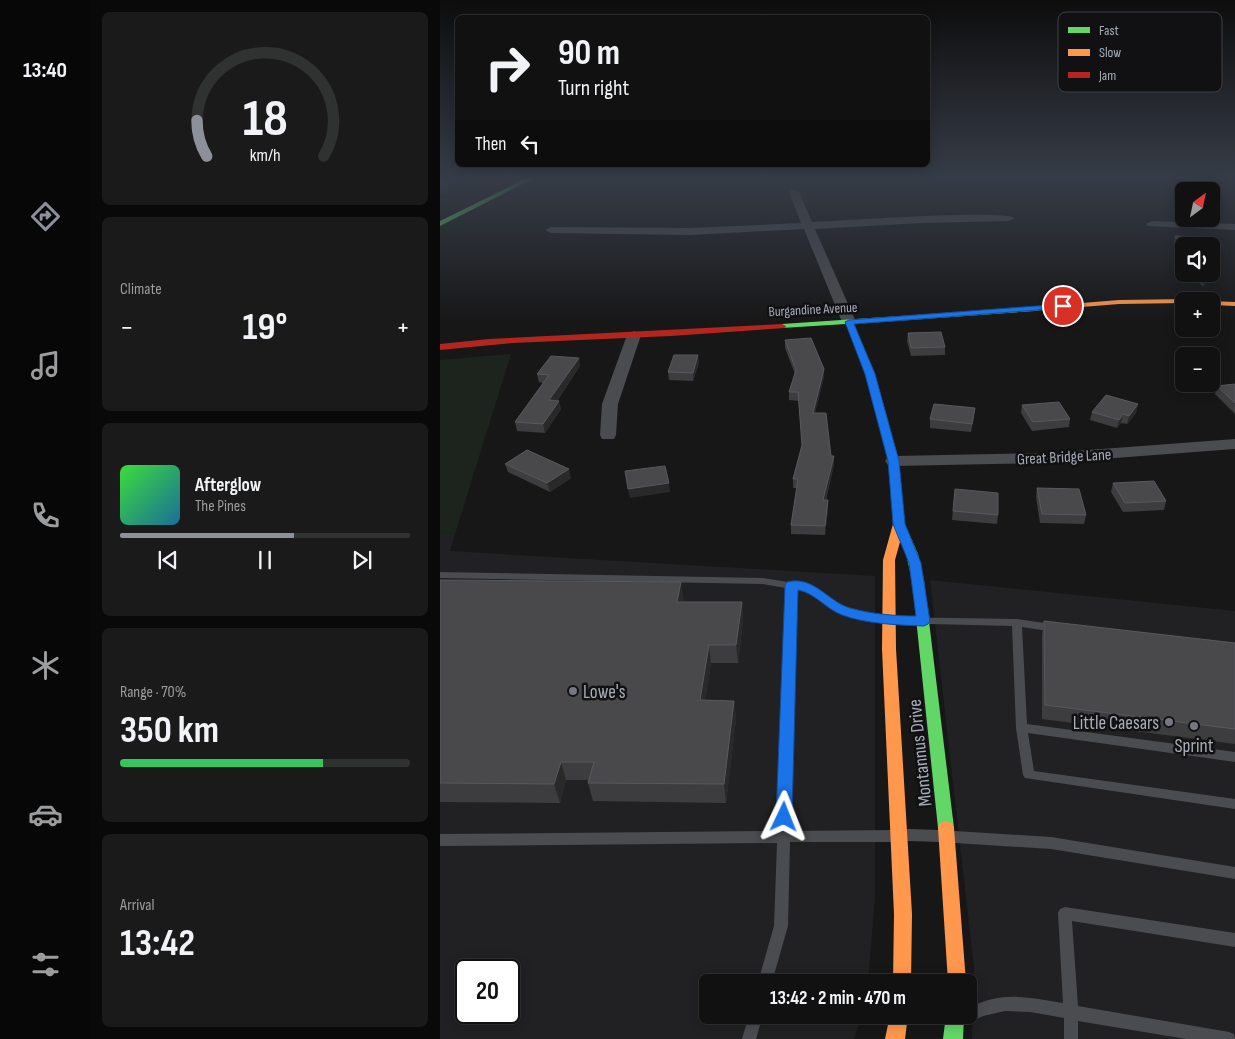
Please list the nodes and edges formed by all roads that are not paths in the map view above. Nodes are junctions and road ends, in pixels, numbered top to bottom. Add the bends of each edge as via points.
1 (791, 226) edge
2 (808, 226) edge
3 (1221, 226) edge
4 (1235, 227) edge
5 (550, 230) dead end
6 (1175, 301) edge
7 (1220, 303) edge
8 (1235, 304) edge
9 (849, 322) junction
10 (634, 335) junction
11 (440, 347) edge
12 (608, 435) dead end
13 (1235, 444) edge
14 (894, 461) junction
15 (899, 524) junction
16 (440, 575) edge
17 (792, 585) junction
18 (889, 620) junction
19 (924, 621) junction
20 (1017, 624) junction
21 (1066, 629) edge
22 (1022, 728) junction
23 (1235, 757) edge
24 (1235, 804) edge
25 (899, 836) junction
26 (946, 836) junction
27 (783, 837) junction
28 (440, 840) edge
29 (1235, 873) edge
30 (1235, 940) edge
31 (767, 974) edge
32 (902, 974) edge
33 (955, 974) edge
34 (1071, 1012) junction
35 (753, 1024) edge
36 (898, 1024) edge
37 (954, 1026) edge
38 (749, 1039) edge
39 (895, 1039) edge
40 (1071, 1039) edge
41 (1229, 1039) edge

1 - 5 street via 609,232
2 - 9 street, Montannus Drive
3 - 4 street
6 - 9 street, Burgandine Avenue via 1119,302
7 - 8 street
9 - 10 street, Burgandine Avenue
9 - 14 street, Montannus Drive via 870,374
10 - 11 street, Burgandine Avenue via 519,339
10 - 12 street via 610,404
13 - 14 street, Great Bridge Lane via 1048,458
14 - 15 street, Montannus Drive
15 - 18 street, Montannus Drive via 888,560
15 - 19 street, Montannus Drive via 915,563
16 - 17 lane via 764,581
17 - 18 lane via 810,588 845,612
17 - 27 lane
18 - 19 lane
18 - 25 street, Montannus Drive
19 - 20 lane
19 - 26 street, Montannus Drive
20 - 21 lane
20 - 22 lane
22 - 23 lane
22 - 24 lane via 1029,775
25 - 26 lane
25 - 27 lane
25 - 32 street, Montannus Drive
26 - 29 lane via 1051,843
26 - 33 street, Montannus Drive
27 - 28 lane
27 - 31 lane via 781,926
30 - 34 lane via 1065,913
34 - 37 lane via 1014,1003 996,1004 979,1010
34 - 40 lane
34 - 41 lane
35 - 38 lane
36 - 39 street

